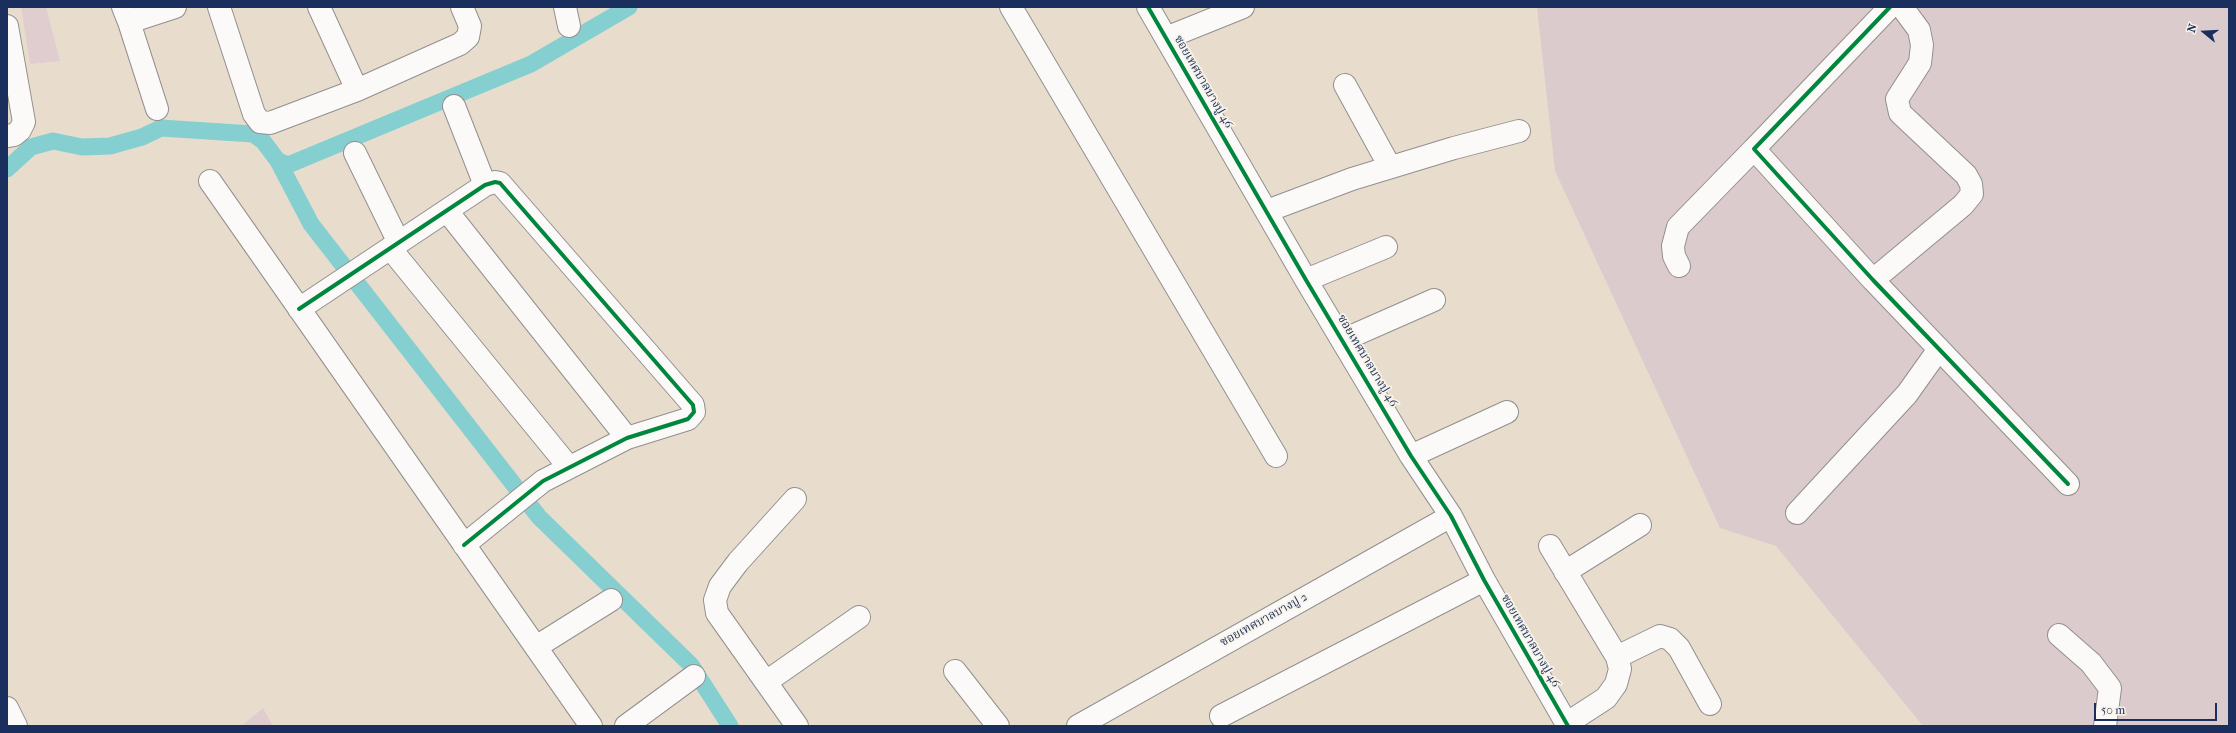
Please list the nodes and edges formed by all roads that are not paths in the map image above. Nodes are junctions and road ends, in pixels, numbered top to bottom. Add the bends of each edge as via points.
1 (175, 7) edge
2 (218, 7) edge
3 (319, 7) edge
4 (462, 7) edge
5 (1011, 7) edge
6 (1148, 7) edge
7 (1243, 7) edge
8 (1890, 7) edge
9 (1902, 7) edge
10 (126, 14) edge
11 (8, 35) edge
12 (1166, 38) junction
13 (1345, 85) dead end
14 (357, 90) junction
15 (454, 106) dead end
16 (157, 109) dead end
17 (1519, 131) dead end
18 (7, 136) edge
19 (1754, 149) junction
20 (355, 153) dead end
21 (1390, 167) junction
22 (210, 181) dead end
23 (486, 185) junction
24 (447, 211) junction
25 (1267, 211) junction
26 (395, 245) junction
27 (1386, 247) dead end
28 (1679, 266) dead end
29 (1306, 280) junction
30 (1873, 280) junction
31 (1434, 300) dead end
32 (299, 309) junction
33 (1343, 340) junction
34 (1939, 349) junction
35 (1507, 412) dead end
36 (627, 438) junction
37 (1276, 456) dead end
38 (1411, 456) junction
39 (568, 466) junction
40 (2068, 484) dead end
41 (795, 499) dead end
42 (1797, 513) dead end
43 (1451, 516) junction
44 (1640, 525) dead end
45 (464, 545) junction
46 (1550, 546) dead end
47 (1565, 572) junction
48 (1484, 580) junction
49 (611, 600) dead end
50 (859, 617) dead end
51 (2059, 635) dead end
52 (536, 647) junction
53 (1617, 657) junction
54 (955, 671) dead end
55 (694, 676) dead end
56 (766, 682) junction
57 (1710, 704) dead end
58 (7, 708) edge
59 (1221, 716) dead end
60 (1567, 725) edge
61 (16, 726) edge
62 (591, 726) edge
63 (626, 726) edge
64 (797, 726) edge
65 (998, 726) edge
66 (1078, 726) edge
67 (2105, 726) edge

1 - 10 street
2 - 14 street via 254,114 260,122 270,123
3 - 14 street
4 - 14 street via 470,26 468,37 460,44
5 - 37 street
6 - 12 street, ซอยเทศบาลบางปู 46
7 - 12 street
8 - 19 street
9 - 30 street via 1919,30 1922,45 1920,63 1897,99 1900,114 1966,175 1971,184 1972,194 1963,205
10 - 16 street
11 - 18 street via 24,122 20,130
12 - 25 street, ซอยเทศบาลบางปู 46
13 - 21 street
15 - 23 street
17 - 21 street
19 - 28 street via 1678,227 1673,246
19 - 30 street
20 - 26 street
21 - 25 street
22 - 32 street
23 - 24 street
23 - 36 street via 495,182 505,187 693,405 694,412 688,419
24 - 26 street
24 - 36 street
25 - 29 street, ซอยเทศบาลบางปู 46
26 - 32 street
26 - 39 street
27 - 29 street
29 - 33 street, ซอยเทศบาลบางปู 46
30 - 34 street
31 - 33 street
32 - 45 street
33 - 38 street, ซอยเทศบาลบางปู 46
34 - 40 street
34 - 42 street via 1907,394
35 - 38 street
36 - 39 street
38 - 43 street, ซอยเทศบาลบางปู 46
39 - 45 street via 543,481
41 - 56 street via 738,562 720,586 715,600 717,613
43 - 48 street, ซอยเทศบาลบางปู 46
43 - 66 street, ซอยเทศบาลบางปู 2
44 - 47 street
45 - 52 street
46 - 47 street
47 - 53 street
48 - 59 street
48 - 60 street, ซอยเทศบาลบางปู 46
49 - 52 street
50 - 56 street
51 - 67 street via 2091,663 2110,688
52 - 62 street
53 - 57 street via 1660,636 1670,639 1679,648
53 - 60 street via 1620,669 1616,684 1606,698
54 - 65 street
55 - 63 street
56 - 64 street
58 - 61 street

